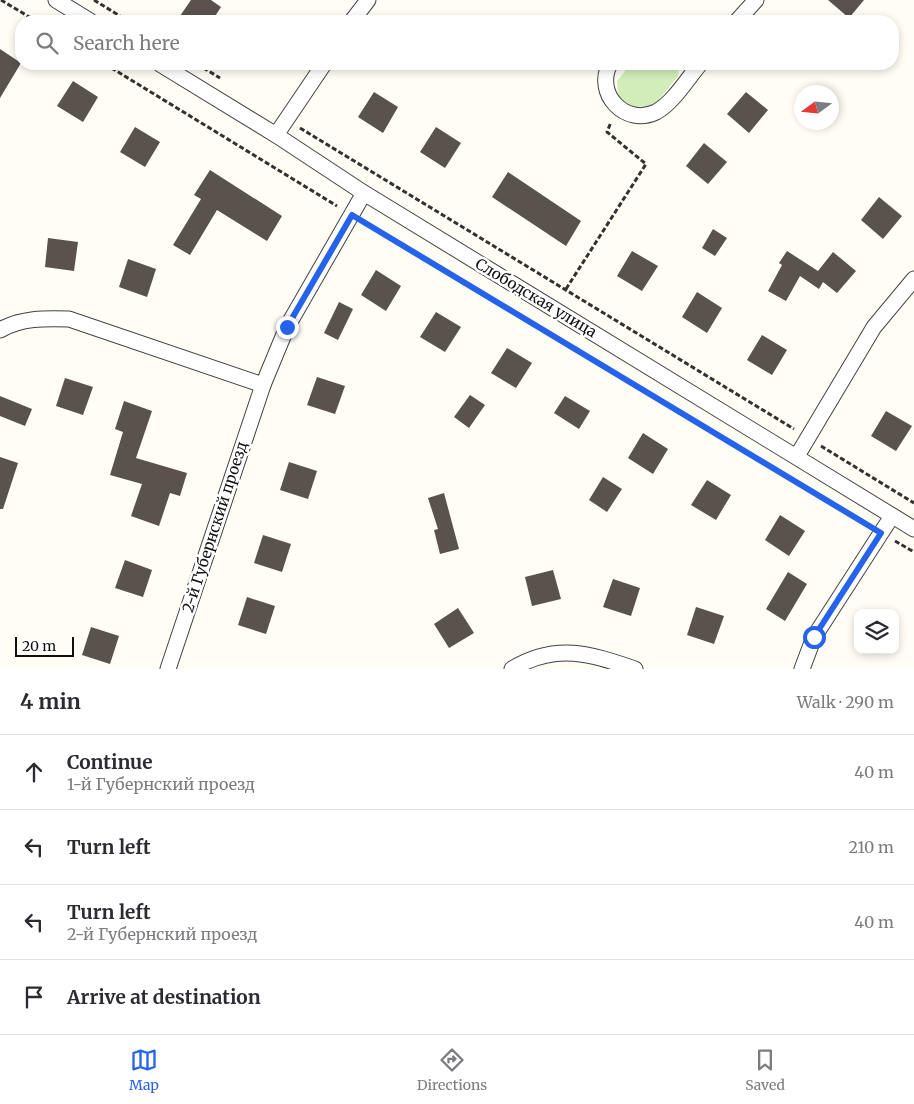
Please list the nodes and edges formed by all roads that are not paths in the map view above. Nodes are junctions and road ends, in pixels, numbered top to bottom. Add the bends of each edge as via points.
1 (56, 0) edge
2 (368, 0) edge
3 (756, 0) edge
4 (80, 15) edge
5 (357, 15) edge
6 (742, 15) edge
7 (170, 70) edge
8 (320, 70) edge
9 (607, 70) edge
10 (695, 70) edge
11 (276, 135) junction
12 (364, 193) junction
13 (914, 279) edge
14 (0, 330) edge
15 (263, 385) junction
16 (797, 456) junction
17 (892, 516) junction
18 (914, 529) edge
19 (168, 669) edge
20 (512, 669) edge
21 (635, 669) edge
22 (802, 669) edge

1 - 4 street
2 - 5 street
3 - 6 street
7 - 11 street, Слободская улица
8 - 11 street
9 - 10 street via 605,84 609,98 618,108 644,116 657,112
11 - 12 street, Слободская улица
12 - 15 street, 2-й Губернский проезд via 287,327
12 - 16 street, Слободская улица
13 - 16 street via 874,327
14 - 15 street via 25,321 68,319
15 - 19 street, 2-й Губернский проезд
16 - 17 street, Слободская улица
17 - 18 street, Слободская улица
17 - 22 street via 814,637
20 - 21 street via 542,655 563,652 584,653

